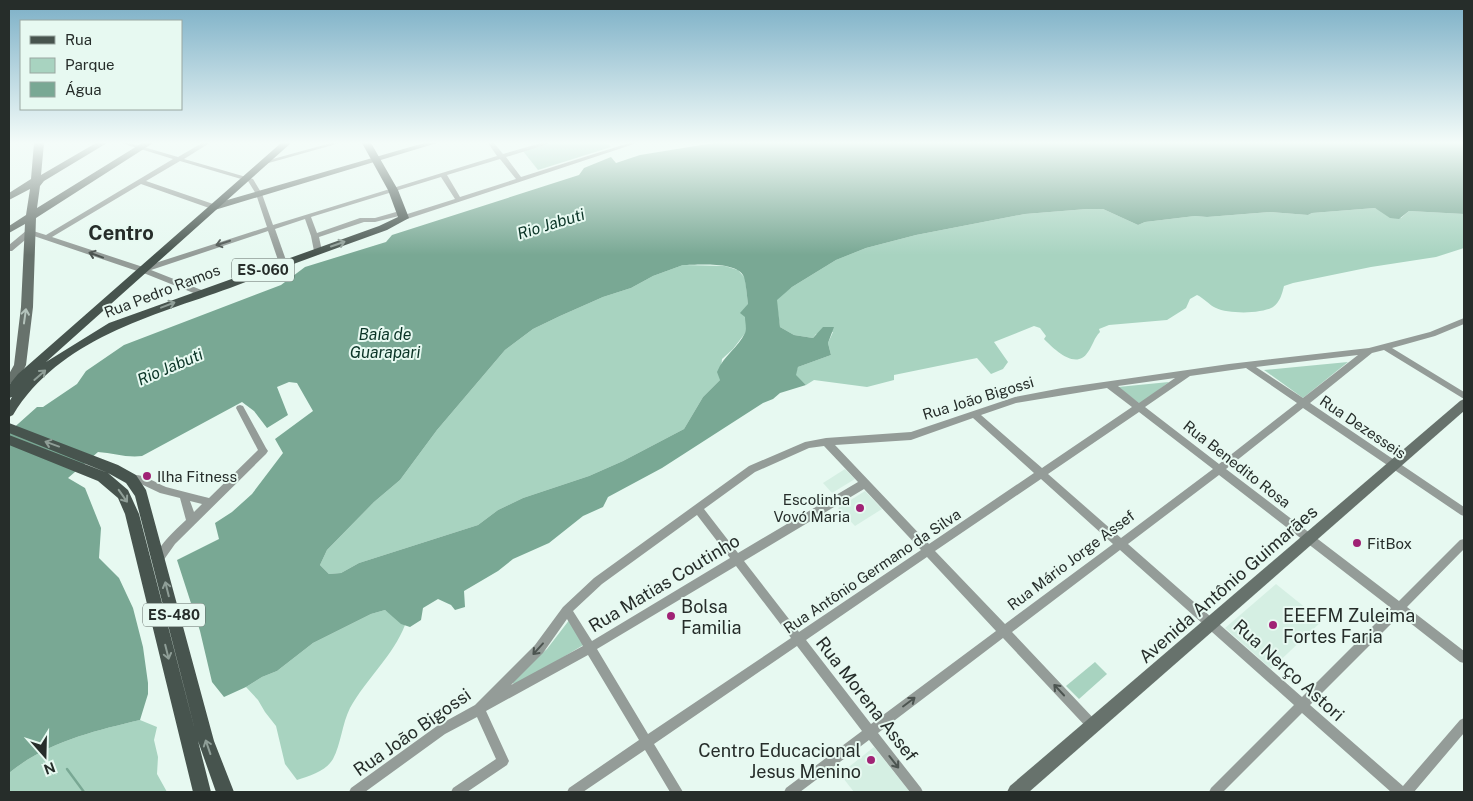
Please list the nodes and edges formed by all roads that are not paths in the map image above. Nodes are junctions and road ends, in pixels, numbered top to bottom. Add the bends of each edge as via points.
1 (38, 180) edge
2 (87, 180) edge
3 (143, 180) edge
4 (245, 180) edge
5 (251, 180) edge
6 (304, 180) edge
7 (387, 180) edge
8 (423, 180) edge
9 (447, 180) edge
10 (515, 180) edge
11 (35, 182) junction
12 (140, 182) junction
13 (393, 190) junction
14 (259, 194) junction
15 (9, 197) edge
16 (458, 199) junction
17 (214, 207) junction
18 (31, 215) junction
19 (307, 216) junction
20 (400, 216) junction
21 (270, 228) junction
22 (9, 230) edge
23 (30, 232) junction
24 (315, 236) junction
25 (47, 237) junction
26 (9, 249) edge
27 (318, 251) junction
28 (283, 263) junction
29 (142, 270) junction
30 (201, 292) junction
31 (89, 316) junction
32 (1464, 321) edge
33 (113, 326) junction
34 (1385, 347) junction
35 (1370, 351) junction
36 (20, 365) junction
37 (1247, 365) junction
38 (33, 367) junction
39 (1188, 374) junction
40 (9, 379) edge
41 (1110, 385) junction
42 (9, 392) edge
43 (1464, 396) edge
44 (1304, 403) junction
45 (1464, 404) edge
46 (240, 408) dead end
47 (1140, 408) junction
48 (9, 412) edge
49 (974, 414) junction
50 (9, 432) edge
51 (826, 442) junction
52 (89, 464) junction
53 (1394, 465) junction
54 (1220, 469) junction
55 (1041, 474) junction
56 (131, 479) junction
57 (865, 483) junction
58 (184, 495) junction
59 (210, 502) junction
60 (697, 508) junction
61 (1464, 512) edge
62 (191, 521) junction
63 (1309, 538) junction
64 (1464, 543) edge
65 (1120, 544) junction
66 (928, 551) junction
67 (159, 558) junction
68 (737, 560) junction
69 (571, 607) junction
70 (1400, 608) junction
71 (1210, 624) junction
72 (1004, 631) junction
73 (798, 639) junction
74 (591, 647) junction
75 (1464, 658) edge
76 (1302, 705) junction
77 (479, 708) junction
78 (1464, 724) edge
79 (1093, 726) junction
80 (870, 732) junction
81 (646, 742) junction
82 (360, 791) edge
83 (202, 792) edge
84 (225, 792) edge
85 (457, 792) edge
86 (573, 792) edge
87 (677, 792) edge
88 (790, 792) edge
89 (917, 792) edge
90 (1016, 792) edge
91 (1215, 792) edge
92 (1400, 792) edge
93 (1406, 792) edge

1 - 11 street
2 - 18 street
3 - 12 street
4 - 17 main road
5 - 14 street
6 - 14 street
7 - 13 main road
8 - 13 street
9 - 16 street
10 - 16 street, Rua Pedro Ramos
11 - 15 street
11 - 18 street
12 - 17 street
12 - 25 street
13 - 19 street
13 - 20 main road
14 - 17 street
14 - 21 street
16 - 20 street, Rua Pedro Ramos
17 - 29 main road
18 - 22 street
18 - 23 street
19 - 21 street
19 - 24 street
20 - 24 street via 363,220
27 -> 20 main road, Rua Pedro Ramos / ES-060 via 383,228
21 - 28 street
21 -> 29 street
23 - 25 street
23 - 26 street
36 -> 23 street via 27,307
24 - 27 street
29 -> 25 street
27 - 28 main road, Rua Pedro Ramos / ES-060
28 - 30 main road, Rua Pedro Ramos / ES-060
29 - 30 street
29 - 31 main road
33 -> 30 main road, Rua Pedro Ramos / ES-060
31 - 33 main road via 97,324
31 - 38 main road
32 - 34 street, Rua João Bigossi
48 -> 33 main road, Rua Pedro Ramos / ES-060 via 24,390 42,373
34 - 35 street, Rua João Bigossi
34 - 43 street
35 - 37 street, Rua João Bigossi
35 - 44 street, Rua Mário Jorge Assef
36 - 38 street
36 - 40 street via 16,376
37 - 39 street, Rua João Bigossi
37 - 44 street, Rua Dezesseis
38 - 42 main road
39 - 41 street, Rua João Bigossi
39 - 47 street, Rua Antônio Germano da Silva
41 - 47 street, Rua Benedito Rosa
41 - 49 street, Rua João Bigossi via 1015,400
44 - 53 street, Rua Dezesseis
44 - 54 street, Rua Mário Jorge Assef
45 - 53 street, Avenida Antônio Guimarães
46 - 59 street via 263,451
47 - 54 street, Rua Benedito Rosa
47 - 55 street, Rua Antônio Germano da Silva
49 - 51 street, Rua João Bigossi via 911,436
49 - 55 street, Rua Nerço Astori
50 - 52 main road, ES-480
51 - 57 street
51 - 60 street, Rua João Bigossi via 808,445 752,469
52 - 56 main road, ES-480
52 -> 83 main road, ES-480 via 123,494 132,514
53 - 61 street, Rua Dezesseis
53 - 63 street, Avenida Antônio Guimarães
54 - 63 street, Rua Benedito Rosa
54 - 65 street, Rua Mário Jorge Assef
55 - 65 street, Rua Nerço Astori
55 - 66 street, Rua Antônio Germano da Silva
56 - 58 street
56 - 67 main road, ES-480 via 142,494
57 - 66 street
57 - 68 street, Rua Matias Coutinho
58 - 59 street
58 - 62 street
59 - 62 street
60 - 68 street, Rua Morena Assef
60 - 69 street, Rua João Bigossi via 598,580
62 - 67 street
63 - 70 street, Rua Benedito Rosa
63 - 71 street, Avenida Antônio Guimarães
64 - 70 street
65 - 71 street, Rua Nerço Astori
65 - 72 street, Rua Mário Jorge Assef
66 - 72 street
66 - 73 street, Rua Antônio Germano da Silva
84 -> 67 main road, ES-480 via 206,741
68 - 73 street, Rua Morena Assef
68 - 74 street, Rua Matias Coutinho
69 - 74 street
69 -> 77 street, Rua João Bigossi via 539,649
70 - 75 street, Rua Benedito Rosa
70 - 76 street
71 - 76 street, Rua Nerço Astori
71 - 79 street, Avenida Antônio Guimarães
79 -> 72 street
80 -> 72 street, Rua Mário Jorge Assef
73 - 80 street, Rua Morena Assef
73 - 81 street, Rua Antônio Germano da Silva
74 - 77 street, Rua Matias Coutinho
74 - 81 street
76 - 91 street
76 - 92 street, Rua Nerço Astori
77 - 82 street, Rua João Bigossi via 441,730
77 - 85 street via 503,761
78 - 93 street
79 - 90 street, Avenida Antônio Guimarães
80 - 88 street, Rua Mário Jorge Assef
80 -> 89 street, Rua Morena Assef
81 - 86 street, Rua Antônio Germano da Silva
81 - 87 street

